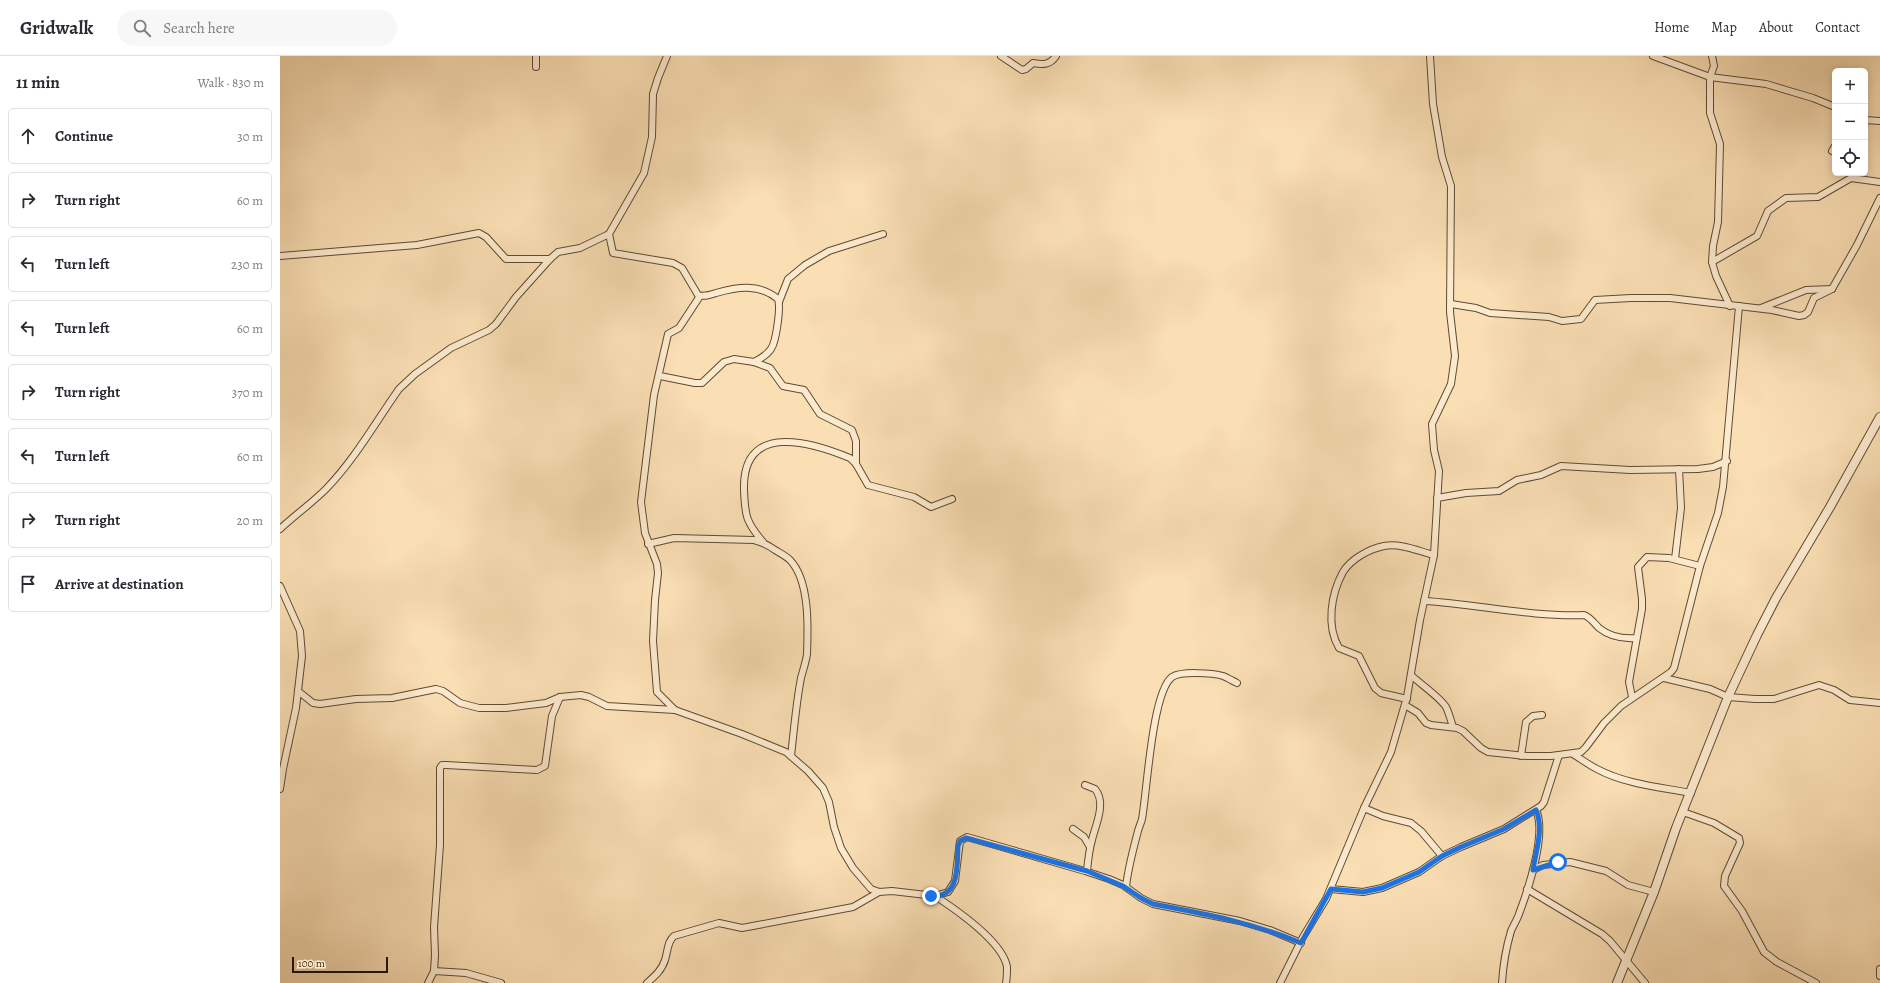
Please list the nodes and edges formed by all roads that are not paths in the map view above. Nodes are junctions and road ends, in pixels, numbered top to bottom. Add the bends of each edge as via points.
1 (536, 56) edge
2 (667, 56) edge
3 (1001, 56) edge
4 (1056, 56) edge
5 (1430, 56) edge
6 (1653, 56) edge
7 (1712, 56) edge
8 (536, 67) dead end
9 (1710, 77) junction
10 (1832, 106) edge
11 (1868, 120) edge
12 (1880, 121) edge
13 (1880, 182) edge
14 (1880, 198) edge
15 (609, 234) junction
16 (883, 234) dead end
17 (280, 256) edge
18 (550, 259) junction
19 (1712, 262) junction
20 (1832, 289) junction
21 (700, 296) junction
22 (779, 302) junction
23 (1451, 304) junction
24 (1730, 306) junction
25 (1739, 306) junction
26 (1760, 309) junction
27 (754, 362) junction
28 (660, 376) junction
29 (1880, 417) edge
30 (1727, 461) junction
31 (856, 464) junction
32 (1679, 469) junction
33 (1437, 498) junction
34 (952, 499) dead end
35 (280, 529) edge
36 (764, 543) junction
37 (648, 544) junction
38 (1434, 555) junction
39 (1675, 560) junction
40 (1700, 566) junction
41 (280, 586) edge
42 (1424, 600) junction
43 (1636, 638) junction
44 (1411, 675) junction
45 (1664, 678) junction
46 (1237, 683) dead end
47 (298, 691) junction
48 (560, 697) junction
49 (1728, 697) junction
50 (1632, 698) junction
51 (1406, 702) junction
52 (1880, 703) edge
53 (675, 710) junction
54 (1542, 714) dead end
55 (1453, 728) junction
56 (1573, 754) junction
57 (1559, 755) junction
58 (791, 756) junction
59 (1521, 756) junction
60 (1085, 785) dead end
61 (280, 789) edge
62 (1691, 793) junction
63 (1364, 808) junction
64 (1536, 810) junction
65 (1683, 812) junction
66 (1073, 829) dead end
67 (1090, 848) junction
68 (1442, 856) junction
69 (1533, 870) junction
70 (1087, 871) junction
71 (1126, 887) junction
72 (1331, 889) junction
73 (1527, 889) junction
74 (879, 892) junction
75 (1654, 892) junction
76 (935, 896) junction
77 (1301, 943) junction
78 (1627, 961) junction
79 (1880, 969) edge
80 (434, 971) junction
81 (1880, 976) edge
82 (428, 983) edge
83 (501, 983) edge
84 (647, 983) edge
85 (1006, 983) edge
86 (1280, 983) edge
87 (1502, 983) edge
88 (1616, 983) edge
89 (1645, 983) edge
90 (1816, 983) edge

1 - 8 street
2 - 15 street via 653,94 652,137 644,174
3 - 4 street via 1024,70 1033,62 1044,65
5 - 23 street via 1433,104 1442,157 1451,186
6 - 9 street
7 - 9 street via 1714,66
9 - 10 street via 1766,84
9 - 19 street via 1710,113 1720,144 1718,222 1712,246
11 - 12 street
13 - 19 street via 1851,178 1818,197 1786,198 1768,211 1757,236
14 - 20 street
15 - 18 street via 580,248 558,252
15 - 21 street via 613,253 680,266 695,293
16 - 22 street via 829,251 805,265 788,279
17 - 18 street via 417,245 479,233 486,236 506,260
18 - 35 street via 489,330 451,348 406,381 344,468 326,489
19 - 24 street
20 - 26 street via 1806,290
20 - 26 street via 1814,298 1808,312 1799,316
21 - 22 street via 733,288 750,287 775,297
21 - 28 street via 679,328 668,334
22 - 27 street via 773,347
23 - 24 street via 1490,313 1549,317 1562,321 1581,319 1592,301 1597,299 1670,298
23 - 33 street via 1455,366 1448,393 1432,424 1439,471
24 - 25 street
25 - 26 street
25 - 30 street
27 - 28 street via 727,360 699,384
27 - 31 street via 770,368 783,386 804,390 820,414 852,430 856,441
28 - 37 street via 654,395 641,502
29 - 49 street via 1776,598
30 - 32 street via 1713,467
30 - 40 street via 1718,513
31 - 34 street via 868,485 914,497 932,507
31 - 36 street via 840,454 800,442 782,442 759,448 746,470 744,499 748,524
32 - 33 street via 1630,470 1561,466 1541,475 1517,480 1499,492 1466,493
32 - 39 street via 1681,508
33 - 38 street
36 - 37 street via 754,540 674,538
36 - 58 street via 790,561 802,579 805,593 807,655 801,677
37 - 53 street via 658,573 654,600 653,641 657,692
38 - 42 street
38 - 51 street via 1397,545 1372,549 1358,557 1343,572 1333,602 1331,627 1339,648 1359,656 1375,688 1381,693
39 - 40 street
39 - 43 street via 1646,558 1638,567 1642,599
40 - 45 street via 1674,668
41 - 47 street via 302,638
42 - 43 street via 1494,610 1584,615 1600,629 1614,636
42 - 44 street
43 - 50 street via 1629,682
44 - 51 street
44 - 55 street via 1439,698 1445,706
45 - 49 street via 1710,689
45 - 50 street
46 - 71 street via 1223,676 1208,674 1181,674 1168,681 1156,720 1142,820 1128,868
47 - 48 street via 313,703 320,704 392,698 436,689 460,703 480,708 546,703
47 - 61 street
48 - 53 street via 581,695 607,706
48 - 80 street via 552,716 543,768 442,765 440,768 440,844 434,917
49 - 52 street via 1774,699 1819,685 1834,690 1850,700
49 - 62 street
50 - 56 street via 1604,723 1581,752
51 - 55 street via 1431,725
51 - 63 street via 1391,752
53 - 58 street via 742,734
54 - 59 street via 1533,716 1526,722
55 - 59 street via 1463,731 1480,748 1488,752
56 - 57 street
56 - 62 street via 1614,777
57 - 59 street
57 - 64 street via 1544,802
58 - 74 street via 808,770 823,788 841,848 864,883
60 - 67 street via 1095,789 1099,796 1098,818
62 - 65 street
63 - 68 street via 1375,814 1411,823
63 - 72 street
64 - 68 street via 1498,832
64 - 69 street via 1540,827
65 - 75 street
65 - 90 street via 1714,823 1739,838 1740,843 1725,876 1724,886 1742,910 1764,952 1776,962
66 - 67 street via 1084,837
67 - 70 street
68 - 72 street via 1419,872 1382,888 1363,892
69 - 73 street
69 - 75 street via 1558,862 1570,862 1606,871 1628,885
70 - 71 street
70 - 76 street via 965,838 958,846 953,886 948,892
71 - 77 street via 1153,904 1240,921
72 - 77 street
73 - 78 street via 1602,934
73 - 87 street via 1512,931 1504,962
74 - 76 street
74 - 84 street via 853,907 742,928 719,923 674,936 669,941 665,960 658,974
75 - 78 street
76 - 85 street via 970,921 994,945 1007,966
77 - 86 street
78 - 88 street
78 - 89 street
79 - 81 street
80 - 82 street
80 - 83 street via 466,973

